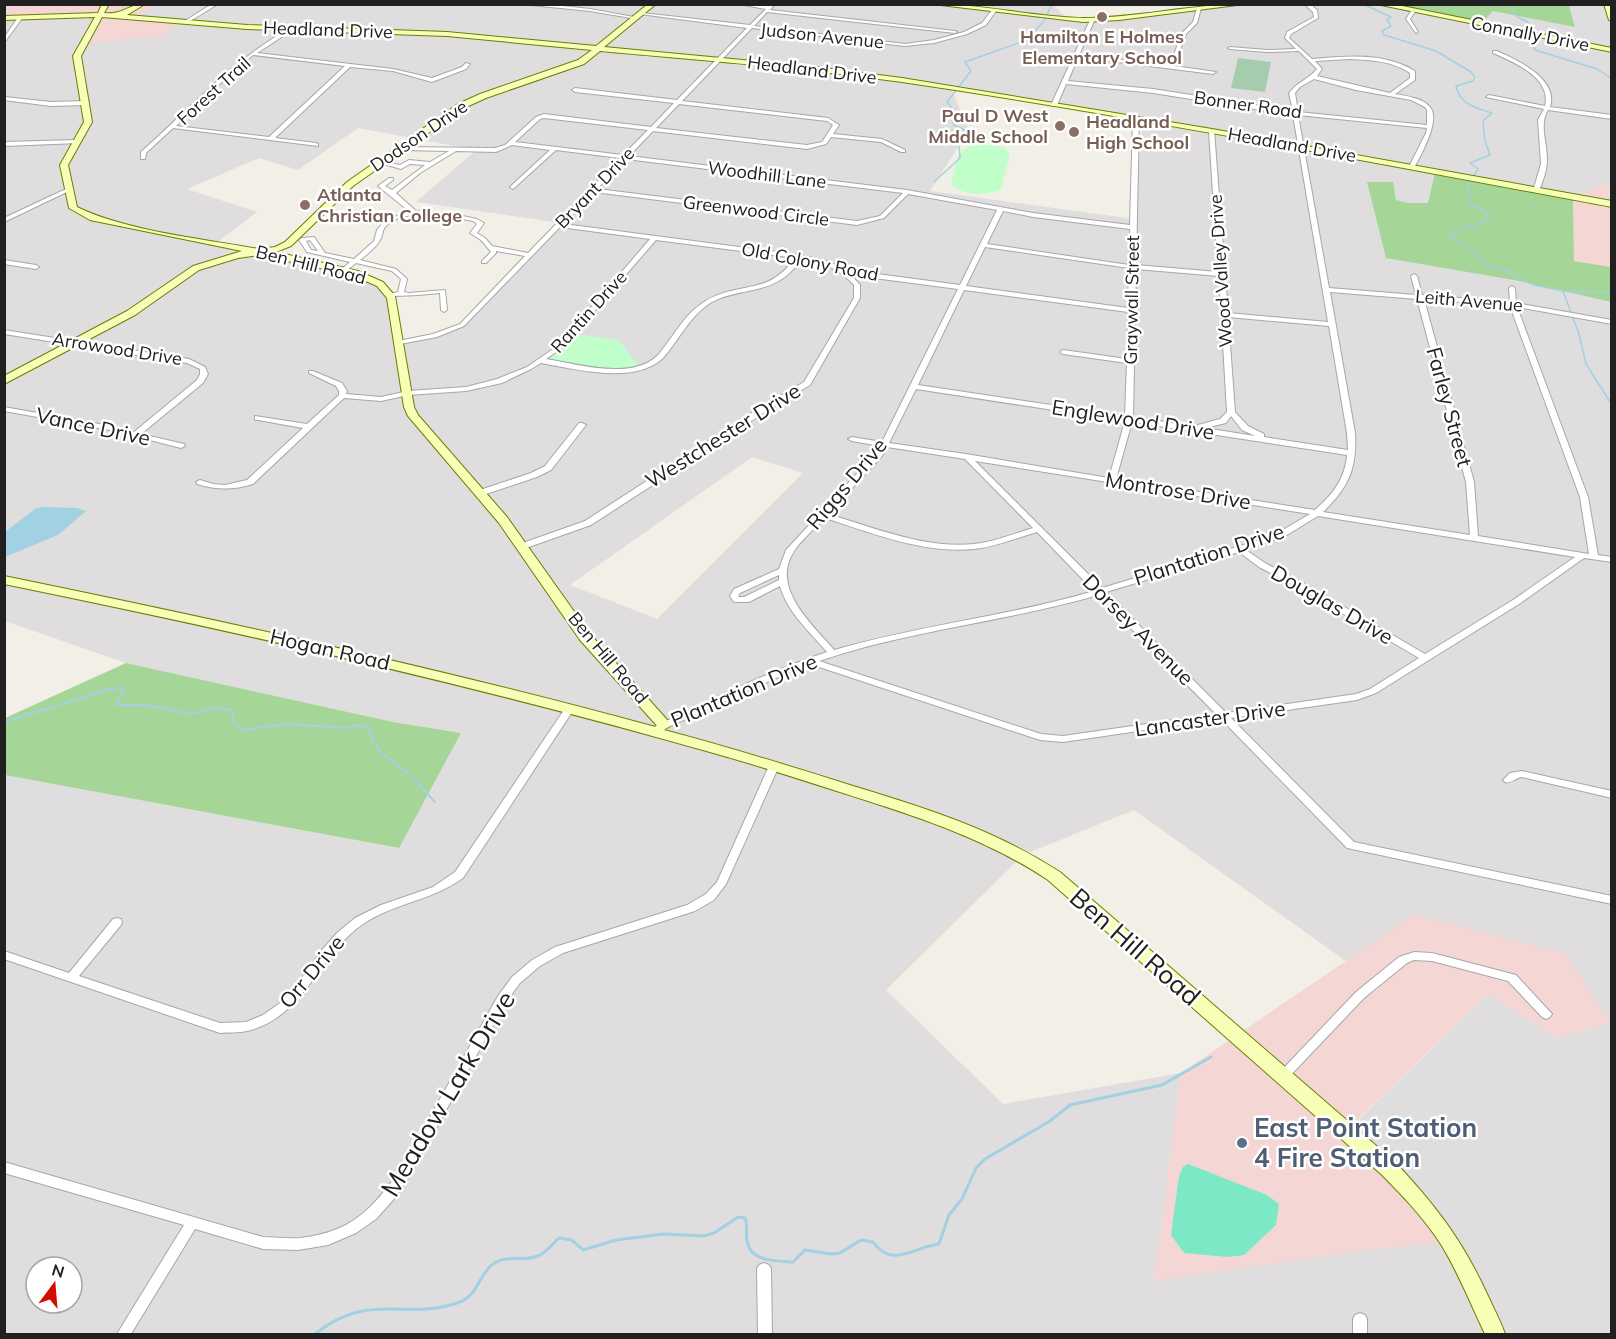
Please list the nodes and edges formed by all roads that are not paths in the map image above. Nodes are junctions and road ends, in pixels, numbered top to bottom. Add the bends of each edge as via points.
1 (106, 4) edge
2 (142, 4) edge
3 (216, 4) edge
4 (523, 4) edge
5 (653, 4) edge
6 (741, 4) edge
7 (935, 4) edge
8 (1242, 4) edge
9 (1306, 4) edge
10 (1379, 4) edge
11 (1607, 4) edge
12 (976, 7) edge
13 (770, 8) edge
14 (1199, 9) junction
15 (994, 11) junction
16 (1413, 12) junction
17 (101, 15) junction
18 (120, 16) junction
19 (639, 16) junction
20 (21, 17) junction
21 (4, 18) edge
22 (1093, 19) junction
23 (1611, 20) edge
24 (185, 22) junction
25 (751, 28) junction
26 (292, 29) junction
27 (1416, 32) dead end
28 (960, 33) junction
29 (4, 42) edge
30 (601, 47) junction
31 (1230, 48) dead end
32 (1299, 50) junction
33 (1611, 50) edge
34 (1495, 52) dead end
35 (255, 54) junction
36 (1078, 56) junction
37 (719, 59) junction
38 (1312, 60) junction
39 (349, 64) junction
40 (468, 64) dead end
41 (1172, 65) junction
42 (1213, 72) dead end
43 (1313, 77) junction
44 (1066, 82) junction
45 (575, 90) dead end
46 (1392, 94) junction
47 (4, 98) edge
48 (1489, 98) dead end
49 (678, 102) junction
50 (86, 103) junction
51 (1054, 105) junction
52 (1547, 108) junction
53 (1295, 113) junction
54 (1611, 117) edge
55 (1136, 118) junction
56 (174, 127) junction
57 (1430, 127) junction
58 (652, 129) junction
59 (1212, 131) junction
60 (830, 135) junction
61 (271, 140) junction
62 (77, 142) junction
63 (510, 143) junction
64 (4, 144) edge
65 (316, 145) dead end
66 (1301, 147) junction
67 (402, 148) junction
68 (554, 148) junction
69 (454, 150) junction
70 (903, 151) dead end
71 (625, 157) junction
72 (143, 158) dead end
73 (431, 164) junction
74 (390, 165) dead end
75 (1412, 168) junction
76 (391, 179) dead end
77 (513, 187) dead end
78 (68, 190) junction
79 (594, 190) junction
80 (1536, 190) junction
81 (907, 192) junction
82 (392, 194) junction
83 (1611, 204) edge
84 (1001, 209) junction
85 (416, 214) junction
86 (4, 220) edge
87 (560, 225) junction
88 (1133, 227) junction
89 (655, 237) junction
90 (984, 244) junction
91 (285, 245) junction
92 (224, 246) junction
93 (492, 248) junction
94 (256, 252) junction
95 (322, 252) dead end
96 (530, 255) junction
97 (800, 257) junction
98 (293, 258) junction
99 (224, 259) junction
100 (355, 261) junction
101 (4, 262) edge
102 (484, 262) dead end
103 (36, 267) dead end
104 (1132, 267) junction
105 (344, 270) junction
106 (845, 272) junction
107 (1221, 274) junction
108 (1414, 276) dead end
109 (963, 287) junction
110 (1512, 288) dead end
111 (1326, 290) junction
112 (396, 294) junction
113 (1419, 297) junction
114 (1513, 304) junction
115 (444, 310) dead end
116 (1131, 310) junction
117 (1224, 315) junction
118 (1611, 322) edge
119 (1332, 324) junction
120 (4, 332) edge
121 (400, 342) junction
122 (77, 343) junction
123 (1063, 352) dead end
124 (543, 361) junction
125 (1130, 361) junction
126 (311, 372) dead end
127 (4, 381) edge
128 (913, 387) junction
129 (408, 393) junction
130 (342, 396) junction
131 (4, 409) edge
132 (1231, 412) junction
133 (258, 418) dead end
134 (1129, 419) junction
135 (1162, 424) junction
136 (582, 425) dead end
137 (310, 427) junction
138 (136, 434) junction
139 (852, 439) dead end
140 (1274, 441) junction
141 (885, 444) junction
142 (181, 446) dead end
143 (1352, 453) junction
144 (966, 456) junction
145 (1112, 480) junction
146 (200, 482) dead end
147 (480, 493) junction
148 (1317, 513) junction
149 (823, 515) junction
150 (1038, 530) junction
151 (1474, 538) junction
152 (523, 546) junction
153 (1240, 549) junction
154 (1581, 555) junction
155 (1594, 557) junction
156 (1611, 560) edge
157 (781, 571) junction
158 (4, 580) edge
159 (782, 582) junction
160 (1099, 591) junction
161 (832, 653) junction
162 (1425, 658) junction
163 (810, 661) junction
164 (569, 709) junction
165 (1224, 717) junction
166 (659, 728) junction
167 (774, 766) junction
168 (1508, 780) dead end
169 (1611, 795) edge
170 (1611, 900) edge
171 (117, 921) dead end
172 (4, 955) edge
173 (71, 978) junction
174 (1546, 1014) dead end
175 (1282, 1076) junction
176 (4, 1167) edge
177 (192, 1222) junction
178 (764, 1269) dead end
179 (1360, 1319) dead end
180 (124, 1335) edge
181 (765, 1335) edge
182 (1360, 1335) edge
183 (1495, 1335) edge

1 - 17 street
2 - 18 street
3 - 24 street
4 - 19 street, Judson Avenue
5 - 19 street, Dodson Drive
6 - 13 street
7 - 12 street
8 - 14 street
9 - 32 street via 1315,11 1316,18 1287,34
10 - 16 street, Connally Drive
11 - 23 street
12 - 15 street
13 - 25 street, Bryant Drive
13 - 28 street
14 - 22 street
14 - 41 street via 1195,23 1184,33
15 - 22 street
15 - 28 street, Judson Avenue via 983,24
16 - 27 street via 1408,19
16 - 33 street, Connally Drive
17 - 18 street, Headland Drive
17 - 20 street, Headland Drive
17 - 50 street via 77,56
18 - 24 street, Headland Drive
19 - 25 street, Judson Avenue
19 - 30 street, Dodson Drive
20 - 21 street, Headland Drive
20 - 29 street
22 - 36 street
24 - 26 street, Headland Drive
25 - 28 street, Judson Avenue via 905,45
25 - 37 street, Bryant Drive
26 - 30 street, Headland Drive via 447,34
26 - 35 street, Forest Trail
30 - 37 street, Headland Drive
30 - 67 street, Dodson Drive via 574,65 470,101
31 - 32 street
32 - 38 street
34 - 52 street via 1523,66 1542,82 1550,96
35 - 39 street
35 - 56 street, Forest Trail via 191,107
36 - 41 street
36 - 44 street
37 - 49 street, Bryant Drive
37 - 51 street, Headland Drive via 860,74
38 - 43 street via 1320,69
38 - 46 street via 1366,59 1398,64 1415,74
39 - 40 street via 432,80
39 - 61 street
41 - 42 street
43 - 46 street
43 - 53 street, Plantation Drive via 1292,90
44 - 51 street
44 - 53 street, Bonner Road
45 - 49 street
46 - 57 street via 1422,102 1429,108
47 - 50 street via 51,104
48 - 52 street
49 - 58 street, Bryant Drive
49 - 60 street via 828,120 836,125
50 - 62 street via 88,122
51 - 55 street, Headland Drive
52 - 54 street
52 - 80 street via 1540,119 1546,167
53 - 57 street, Bonner Road
53 - 66 street, Plantation Drive
55 - 59 street, Headland Drive
55 - 88 street, Graywall Street
56 - 61 street
56 - 72 street, Forest Trail via 143,153
57 - 75 street
58 - 60 street via 807,147 822,144
58 - 63 street via 544,116
58 - 71 street, Bryant Drive
59 - 66 street, Headland Drive
59 - 107 street, Wood Valley Drive
60 - 70 street via 882,141
61 - 65 street
62 - 64 street
62 - 78 street via 64,165
63 - 68 street, Woodhill Lane
63 - 69 street, Woodhill Lane via 496,150
66 - 75 street, Headland Drive
66 - 111 street, Plantation Drive
67 - 69 street, Woodhill Lane
67 - 91 street, Dodson Drive via 350,184
68 - 71 street, Woodhill Lane
68 - 77 street
69 - 73 street
71 - 79 street, Bryant Drive
71 - 81 street, Woodhill Lane
73 - 74 street
73 - 82 street
75 - 80 street, Headland Drive
76 - 82 street via 381,186
78 - 86 street
78 - 92 street, Ben Hill Road via 74,208 93,218
79 - 81 street, Greenwood Circle via 857,223 882,218
79 - 87 street, Bryant Drive
80 - 83 street, Headland Drive
81 - 84 street, Woodhill Lane
82 - 85 street
84 - 88 street, Woodhill Lane
84 - 90 street, Riggs Drive
85 - 93 street via 475,220 481,223 473,233
85 - 100 street via 383,226 378,241
87 - 89 street, Old Colony Road
87 - 96 street, Bryant Drive
88 - 104 street, Graywall Street
89 - 97 street, Old Colony Road
89 - 124 street, Rantin Drive via 561,346
90 - 104 street
90 - 109 street, Riggs Drive
91 - 94 street, Dodson Drive
91 - 98 street via 286,254
92 - 94 street, Ben Hill Road
92 - 99 street via 229,250
93 - 96 street
93 - 102 street via 494,252
94 - 98 street, Ben Hill Road
94 - 99 street, Dodson Drive
95 - 100 street
96 - 121 street, Bryant Drive via 462,325 435,336
97 - 106 street, Old Colony Road via 825,262
97 - 124 street via 789,273 776,281 702,306 660,358 648,366 614,371
98 - 105 street, Ben Hill Road
99 - 122 street, Dodson Drive via 187,274
100 - 105 street
100 - 112 street via 400,273 404,279
101 - 103 street
104 - 107 street
104 - 116 street, Graywall Street
105 - 112 street, Ben Hill Road via 369,278
106 - 109 street, Old Colony Road
106 - 152 street, Westchester Drive via 857,285 857,298 807,383 588,523
107 - 117 street, Wood Valley Drive
108 - 113 street, Farley Street
109 - 116 street, Old Colony Road
109 - 128 street, Riggs Drive
110 - 114 street
111 - 113 street, Leith Avenue
111 - 119 street, Plantation Drive
112 - 115 street via 443,291
112 - 121 street, Ben Hill Road
113 - 114 street, Leith Avenue
113 - 151 street, Farley Street via 1470,482
114 - 118 street, Leith Avenue
114 - 155 street via 1584,497
116 - 125 street, Graywall Street
117 - 119 street
117 - 132 street, Wood Valley Drive
119 - 143 street, Plantation Drive
120 - 122 street, Arrowood Drive
121 - 129 street, Ben Hill Road
122 - 127 street, Dodson Drive
122 - 138 street, Arrowood Drive via 189,361 203,368 200,381
123 - 125 street
124 - 129 street, Rantin Drive via 479,386
125 - 134 street, Graywall Street
126 - 130 street via 339,385
128 - 134 street, Englewood Drive
128 - 141 street, Riggs Drive
129 - 130 street, Rantin Drive via 381,399
129 - 147 street, Ben Hill Road via 413,416
130 - 137 street
131 - 138 street, Vance Drive
132 - 135 street via 1223,421 1208,426
132 - 140 street via 1245,428
133 - 137 street
134 - 135 street, Englewood Drive
134 - 145 street, Graywall Street
135 - 140 street, Englewood Drive
136 - 147 street via 548,468
137 - 146 street via 250,482 231,489
138 - 142 street, Vance Drive
139 - 141 street, Montrose Drive
140 - 143 street, Englewood Drive
141 - 144 street, Montrose Drive
141 - 149 street, Riggs Drive
143 - 148 street, Plantation Drive via 1343,484
144 - 145 street, Montrose Drive
144 - 150 street, Dorsey Avenue
145 - 148 street, Montrose Drive
147 - 152 street, Ben Hill Road
148 - 151 street, Montrose Drive
148 - 153 street, Plantation Drive via 1284,533
149 - 150 street via 903,538 959,546 983,545
149 - 157 street, Riggs Drive via 789,552
150 - 160 street, Dorsey Avenue
151 - 154 street, Montrose Drive
152 - 166 street, Ben Hill Road via 585,637
153 - 160 street, Plantation Drive
153 - 162 street, Douglas Drive
154 - 155 street, Montrose Drive
154 - 162 street, Lancaster Drive via 1516,602
155 - 156 street, Montrose Drive
157 - 159 street
157 - 159 street via 737,591 734,596 746,600
158 - 164 street, Hogan Road via 250,632
159 - 161 street via 789,600
160 - 161 street, Plantation Drive via 1049,606
160 - 165 street, Dorsey Avenue
161 - 163 street, Plantation Drive
162 - 165 street, Lancaster Drive via 1357,697
163 - 165 street, Lancaster Drive via 1052,739
163 - 166 street, Plantation Drive
164 - 166 street, Hogan Road
164 - 173 street, Orr Drive via 459,875 440,889 389,904 356,922 334,944 290,1003 272,1017 246,1028 220,1028
165 - 170 street, Dorsey Avenue via 1351,845
166 - 167 street, Ben Hill Road
167 - 175 street, Ben Hill Road via 975,831 1035,862
167 - 177 street, Meadow Lark Drive via 721,884 711,897 691,908 560,950 516,980 400,1184 374,1214 336,1236 293,1246 263,1244
168 - 169 street via 1522,774
171 - 173 street
172 - 173 street, Orr Drive
174 - 175 street via 1512,978 1414,956 1402,960 1360,995
175 - 183 street, Ben Hill Road via 1413,1194 1465,1269
176 - 177 street, Meadow Lark Drive
177 - 180 street
178 - 181 street
179 - 182 street

